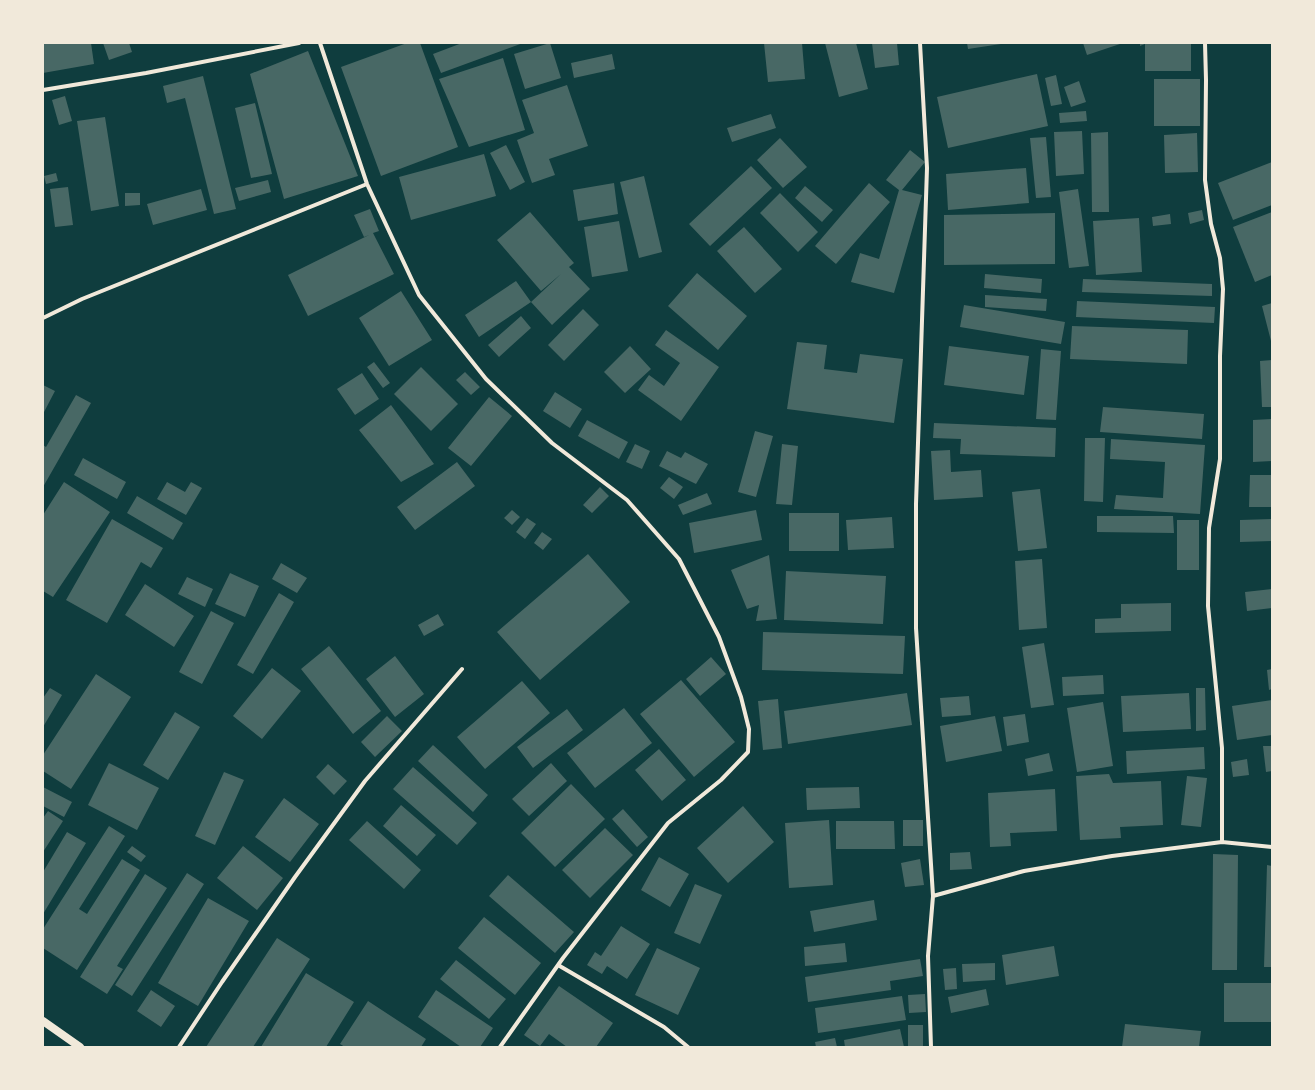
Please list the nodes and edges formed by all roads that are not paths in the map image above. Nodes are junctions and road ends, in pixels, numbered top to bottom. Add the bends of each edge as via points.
1 (299, 43) edge
2 (320, 43) edge
3 (920, 43) edge
4 (1205, 43) edge
5 (43, 90) edge
6 (368, 184) junction
7 (43, 318) edge
8 (462, 669) dead end
9 (1222, 842) junction
10 (1272, 847) edge
11 (933, 896) junction
12 (558, 965) junction
13 (43, 1021) edge
14 (80, 1047) edge
15 (180, 1047) edge
16 (500, 1047) edge
17 (688, 1047) edge
18 (931, 1047) edge

1 - 5 street
2 - 6 street
3 - 11 street via 927,168 916,504 916,628
4 - 9 street via 1205,180 1211,224 1220,258 1223,289 1220,459 1209,528 1208,606 1222,748
6 - 7 street via 82,299
6 - 12 street via 419,295 486,379 552,442 627,500 679,559 719,637 741,697 749,729 748,752 721,780 668,823
8 - 15 street via 365,781 295,877
9 - 10 street
9 - 11 street via 1112,856 1024,871
11 - 18 street via 928,956
12 - 16 street
12 - 17 street via 664,1027
13 - 14 main road

